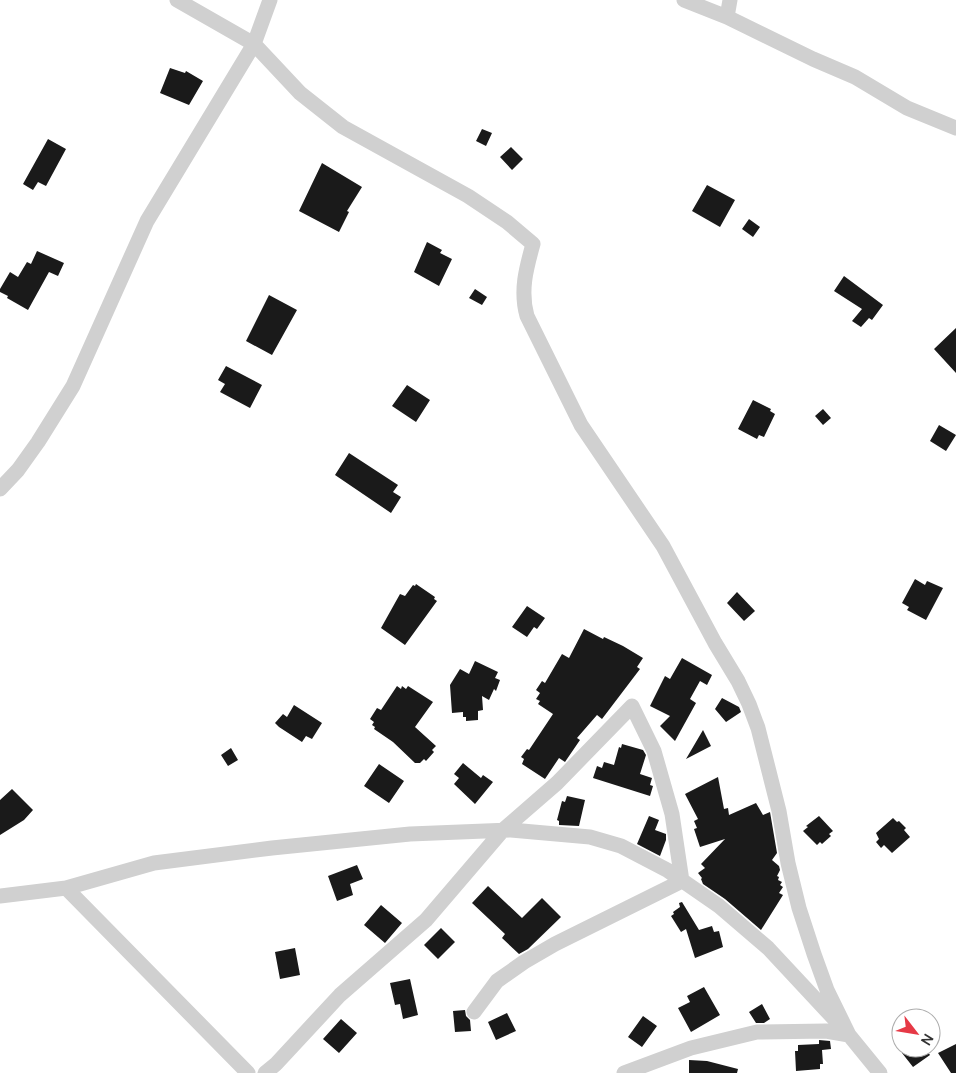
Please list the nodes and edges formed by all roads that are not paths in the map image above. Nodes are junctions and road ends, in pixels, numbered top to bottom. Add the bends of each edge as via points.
1 (177, 0) edge
2 (270, 0) edge
3 (684, 0) edge
4 (730, 0) edge
5 (727, 17) junction
6 (254, 44) junction
7 (956, 128) edge
8 (0, 489) edge
9 (503, 830) junction
10 (682, 881) junction
11 (66, 888) junction
12 (0, 896) edge
13 (474, 1012) dead end
14 (849, 1035) junction
15 (248, 1073) edge
16 (265, 1073) edge
17 (624, 1073) edge
18 (880, 1073) edge

1 - 6 street
2 - 6 street
3 - 5 street
4 - 5 street
5 - 7 street via 856,77 907,108
6 - 8 street via 147,221 73,386 38,442
6 - 14 street via 300,93 343,127 468,196 533,244 523,294 527,316 581,425 663,546 749,704 779,811 799,908 827,990
9 - 10 street via 590,836 621,846
9 - 10 street via 557,783 632,706 654,751 672,814
9 - 11 street via 410,834 154,863
9 - 16 street via 426,920 340,995
10 - 13 street via 524,962 497,982
10 - 14 street via 719,906 768,948
11 - 12 street
11 - 15 street
14 - 17 street via 826,1031 757,1032 691,1048
14 - 18 street

